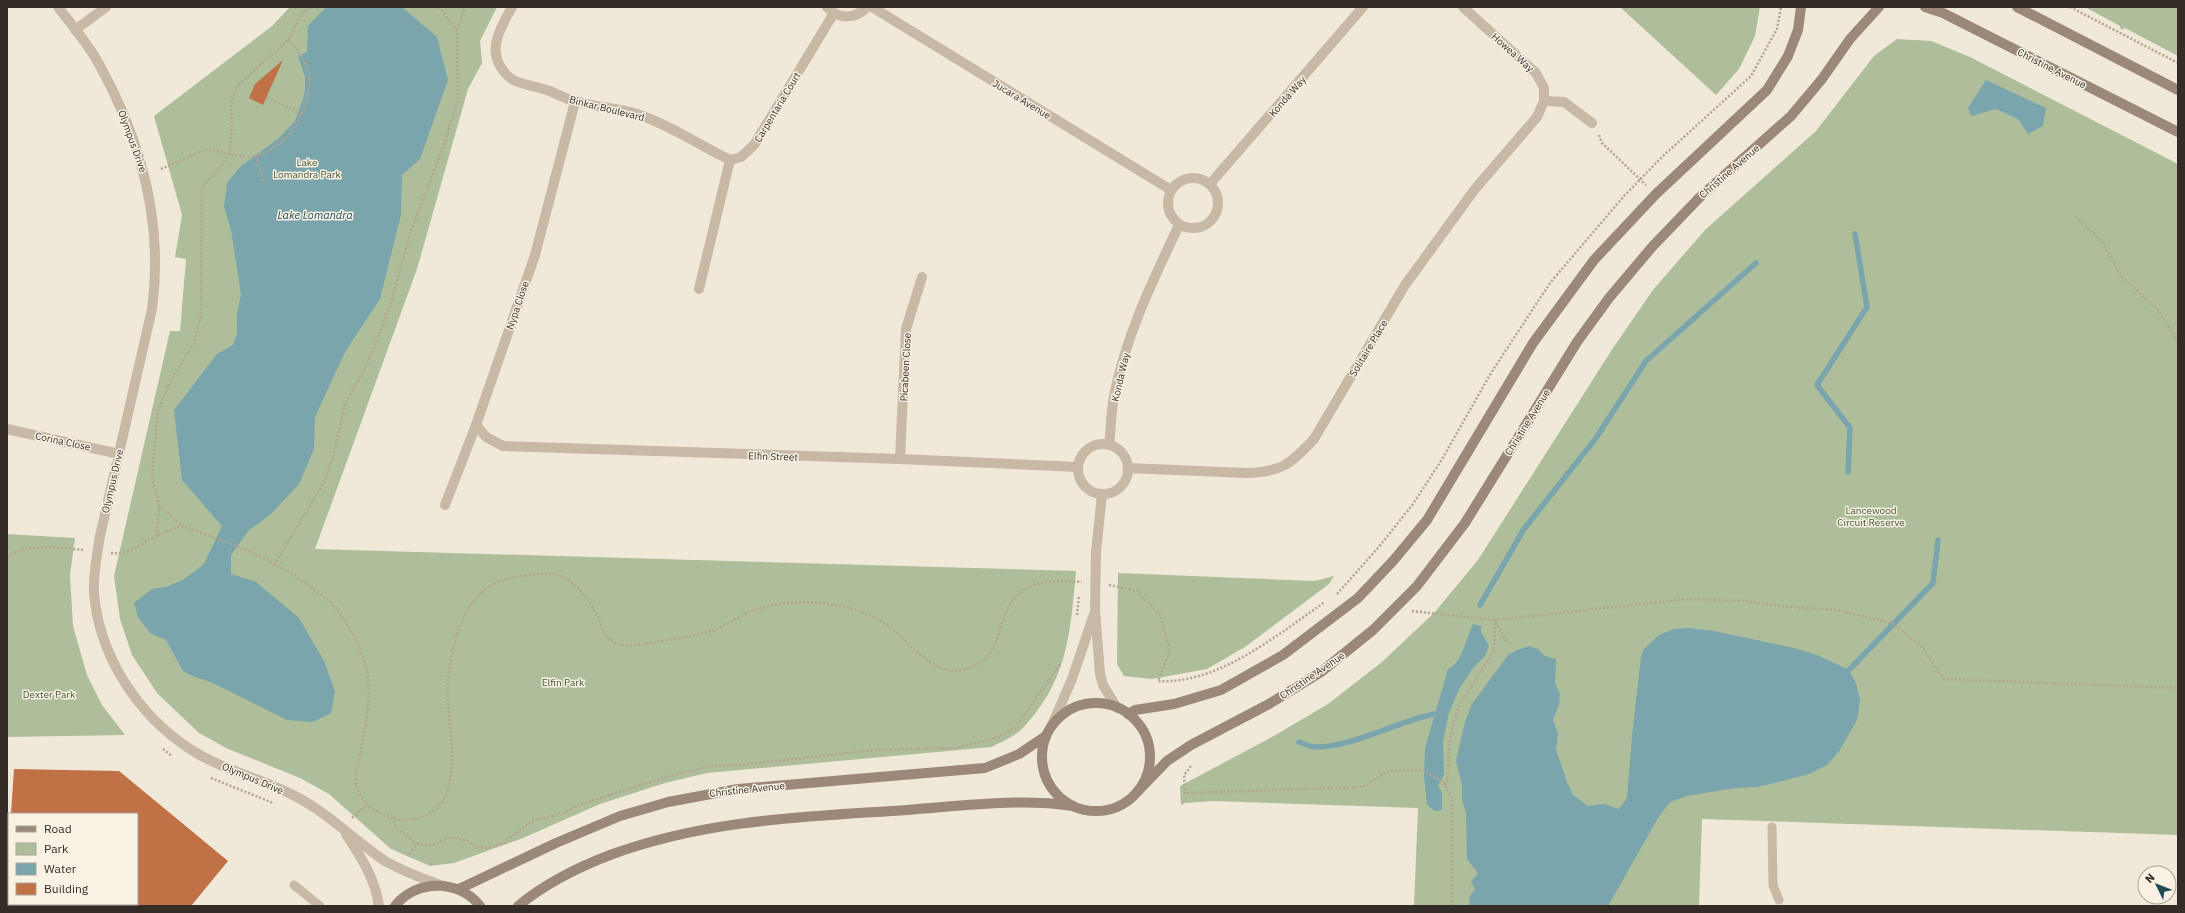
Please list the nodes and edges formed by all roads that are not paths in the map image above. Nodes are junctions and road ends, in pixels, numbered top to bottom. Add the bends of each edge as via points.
1 (58, 7) edge
2 (106, 7) edge
3 (512, 7) edge
4 (867, 7) edge
5 (872, 7) edge
6 (1363, 7) edge
7 (1463, 7) edge
8 (1801, 7) edge
9 (1879, 7) edge
10 (1925, 7) edge
11 (2017, 7) edge
12 (830, 10) edge
13 (76, 30) junction
14 (2178, 90) edge
15 (1544, 101) junction
16 (575, 102) junction
17 (1592, 123) road end
18 (2178, 132) edge
19 (730, 160) junction
20 (1210, 184) junction
21 (1171, 190) junction
22 (1179, 225) junction
23 (922, 277) dead end
24 (700, 289) dead end
25 (476, 425) junction
26 (7, 429) edge
27 (1109, 445) junction
28 (118, 454) junction
29 (900, 459) junction
30 (1078, 467) junction
31 (1128, 468) junction
32 (1102, 494) junction
33 (445, 505) dead end
34 (1095, 610) junction
35 (1117, 708) junction
36 (1128, 714) junction
37 (1052, 725) junction
38 (1046, 736) junction
39 (1138, 791) junction
40 (1073, 806) junction
41 (341, 827) junction
42 (1772, 827) dead end
43 (294, 885) dead end
44 (440, 885) junction
45 (459, 889) junction
46 (1779, 900) dead end
47 (320, 906) edge
48 (379, 906) edge
49 (395, 906) edge
50 (480, 906) edge
51 (518, 906) edge

1 - 13 street, Olympus Drive
2 - 13 street
3 - 16 street, Binkar Boulevard via 496,41 498,63 504,73 514,82 546,90
4 - 12 street via 857,15 849,17
5 - 21 street, Jucara Avenue
6 - 20 street, Konda Way
7 - 15 street, Howea Way via 1536,73 1544,88
8 - 36 main road via 1798,30 1788,56 1767,90 1656,194 1594,260 1533,343 1427,520 1358,598 1283,655 1221,690 1174,704 1135,710
9 - 39 main road, Christine Avenue via 1854,34 1791,116 1700,197 1652,247 1609,298 1577,342 1449,546 1394,611 1322,672 1269,704 1191,745 1167,761
10 - 18 main road, Christine Avenue via 1943,13
11 - 14 main road
12 - 19 street, Carpentaria Court via 754,145 741,157
13 - 28 street, Olympus Drive via 99,63 131,130 144,168 153,219 156,286
15 - 17 street via 1564,102
15 - 31 street, Solitaire Place via 1537,117 1475,189 1405,285 1314,439 1299,455 1282,468 1246,474
16 - 19 street, Binkar Boulevard via 638,114
16 - 25 street, Nypa Close via 535,255
19 - 24 street
20 - 21 street via 1204,180 1189,178 1182,180
20 - 22 street via 1218,199 1218,207 1211,222 1195,229
21 - 22 street via 1168,198 1169,213
22 - 27 street, Konda Way via 1139,313 1126,350 1114,397
23 - 29 street, Picabeen Close via 906,329
25 - 29 street, Elfin Street via 486,437 503,446
25 - 33 street, Nypa Close
26 - 28 street, Corina Close
27 - 30 street via 1088,449 1079,460
27 - 31 street via 1122,453
28 - 41 street, Olympus Drive via 100,536 94,593 102,633 114,664 132,695 159,726 191,750 294,795
29 - 30 street, Elfin Street
30 - 32 street via 1082,483
31 - 32 street via 1127,476 1118,489
32 - 34 street via 1096,552
34 - 35 street via 1100,674 1103,685
34 - 37 street via 1072,679
35 - 36 main road
35 - 37 main road via 1100,704 1082,705 1065,713
36 - 39 main road via 1140,726 1147,742 1150,759 1146,776
37 - 38 main road
38 - 40 main road via 1042,752 1043,768 1049,784 1059,797
38 - 45 main road, Christine Avenue via 1019,754 985,768 738,789 648,807 569,837
39 - 40 main road via 1115,808 1097,811
40 - 51 main road via 1032,802 791,818 709,827 638,846 572,871 542,887
41 - 44 street, Olympus Drive via 386,861
41 - 48 street, Olympus Drive via 376,885
42 - 46 lane via 1773,885
43 - 47 lane
44 - 45 main road
44 - 49 main road via 424,887 409,894
45 - 50 main road

